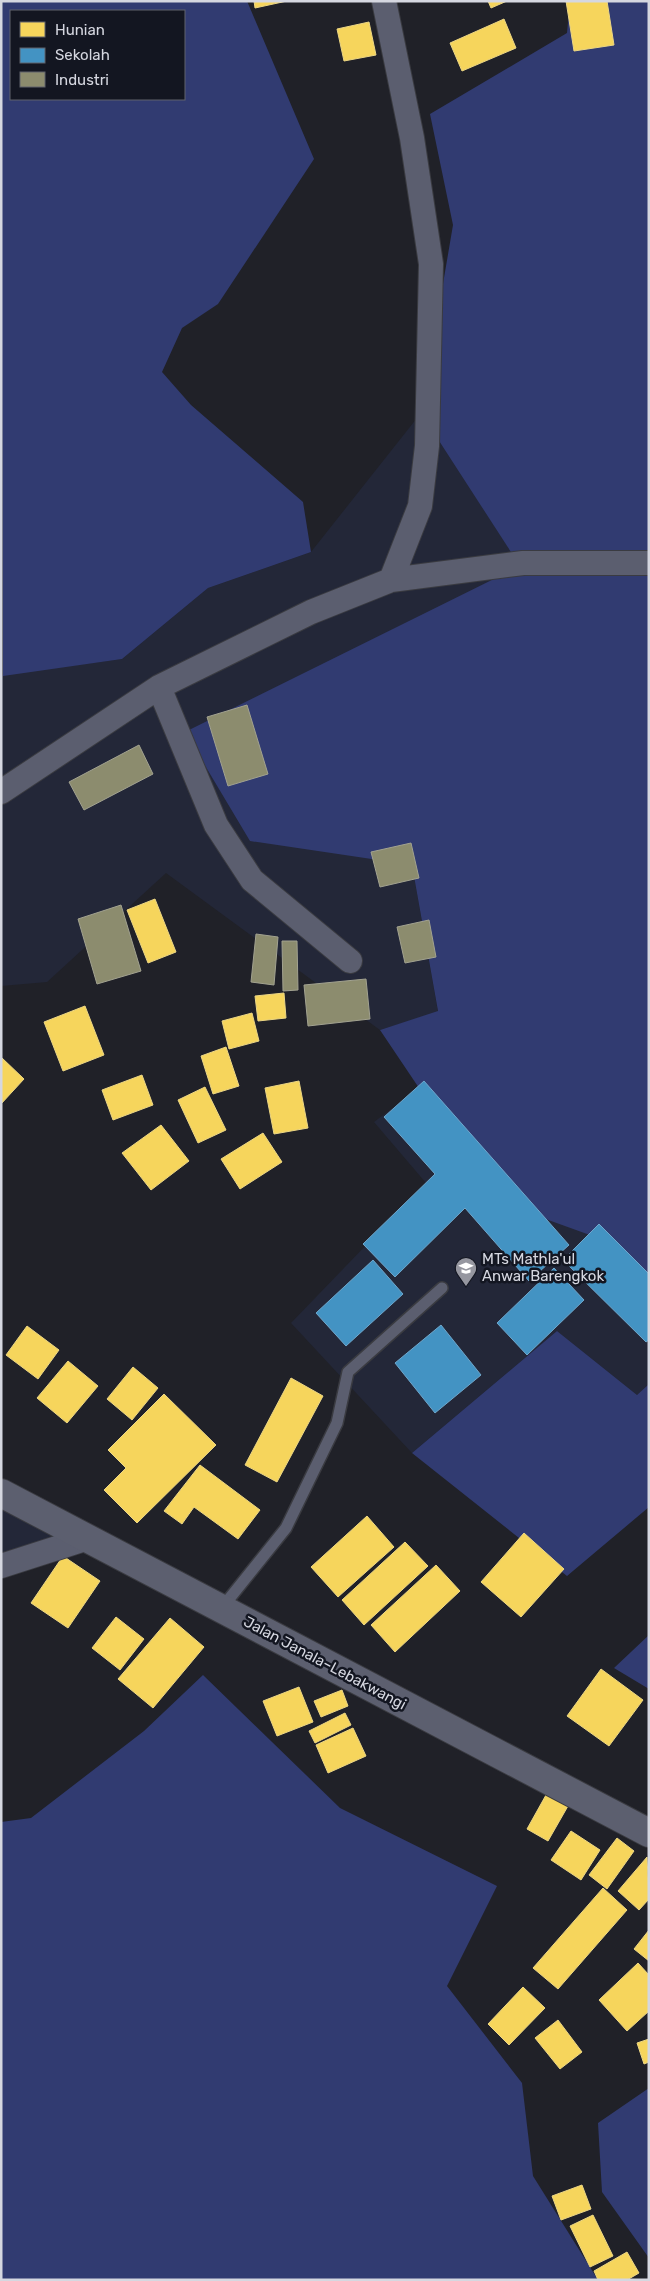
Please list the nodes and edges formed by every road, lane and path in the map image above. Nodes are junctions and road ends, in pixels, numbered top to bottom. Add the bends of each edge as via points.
1 (384, 1) edge
2 (649, 563) edge
3 (391, 580) junction
4 (159, 687) junction
5 (1, 792) edge
6 (350, 961) dead end
7 (442, 1288) dead end
8 (1, 1493) edge
9 (88, 1538) junction
10 (1, 1566) edge
11 (221, 1608) junction
12 (649, 1833) edge

1 - 3 street via 412,138 431,264 427,446 420,506
2 - 3 street via 523,562
3 - 4 street via 311,612
4 - 5 street
4 - 6 street via 216,825 252,880
7 - 11 lane via 348,1372 337,1423 286,1528
8 - 9 main road, Jalan Janala–Lebakwangi
9 - 10 street
9 - 11 main road, Jalan Janala–Lebakwangi
11 - 12 main road, Jalan Janala–Lebakwangi

